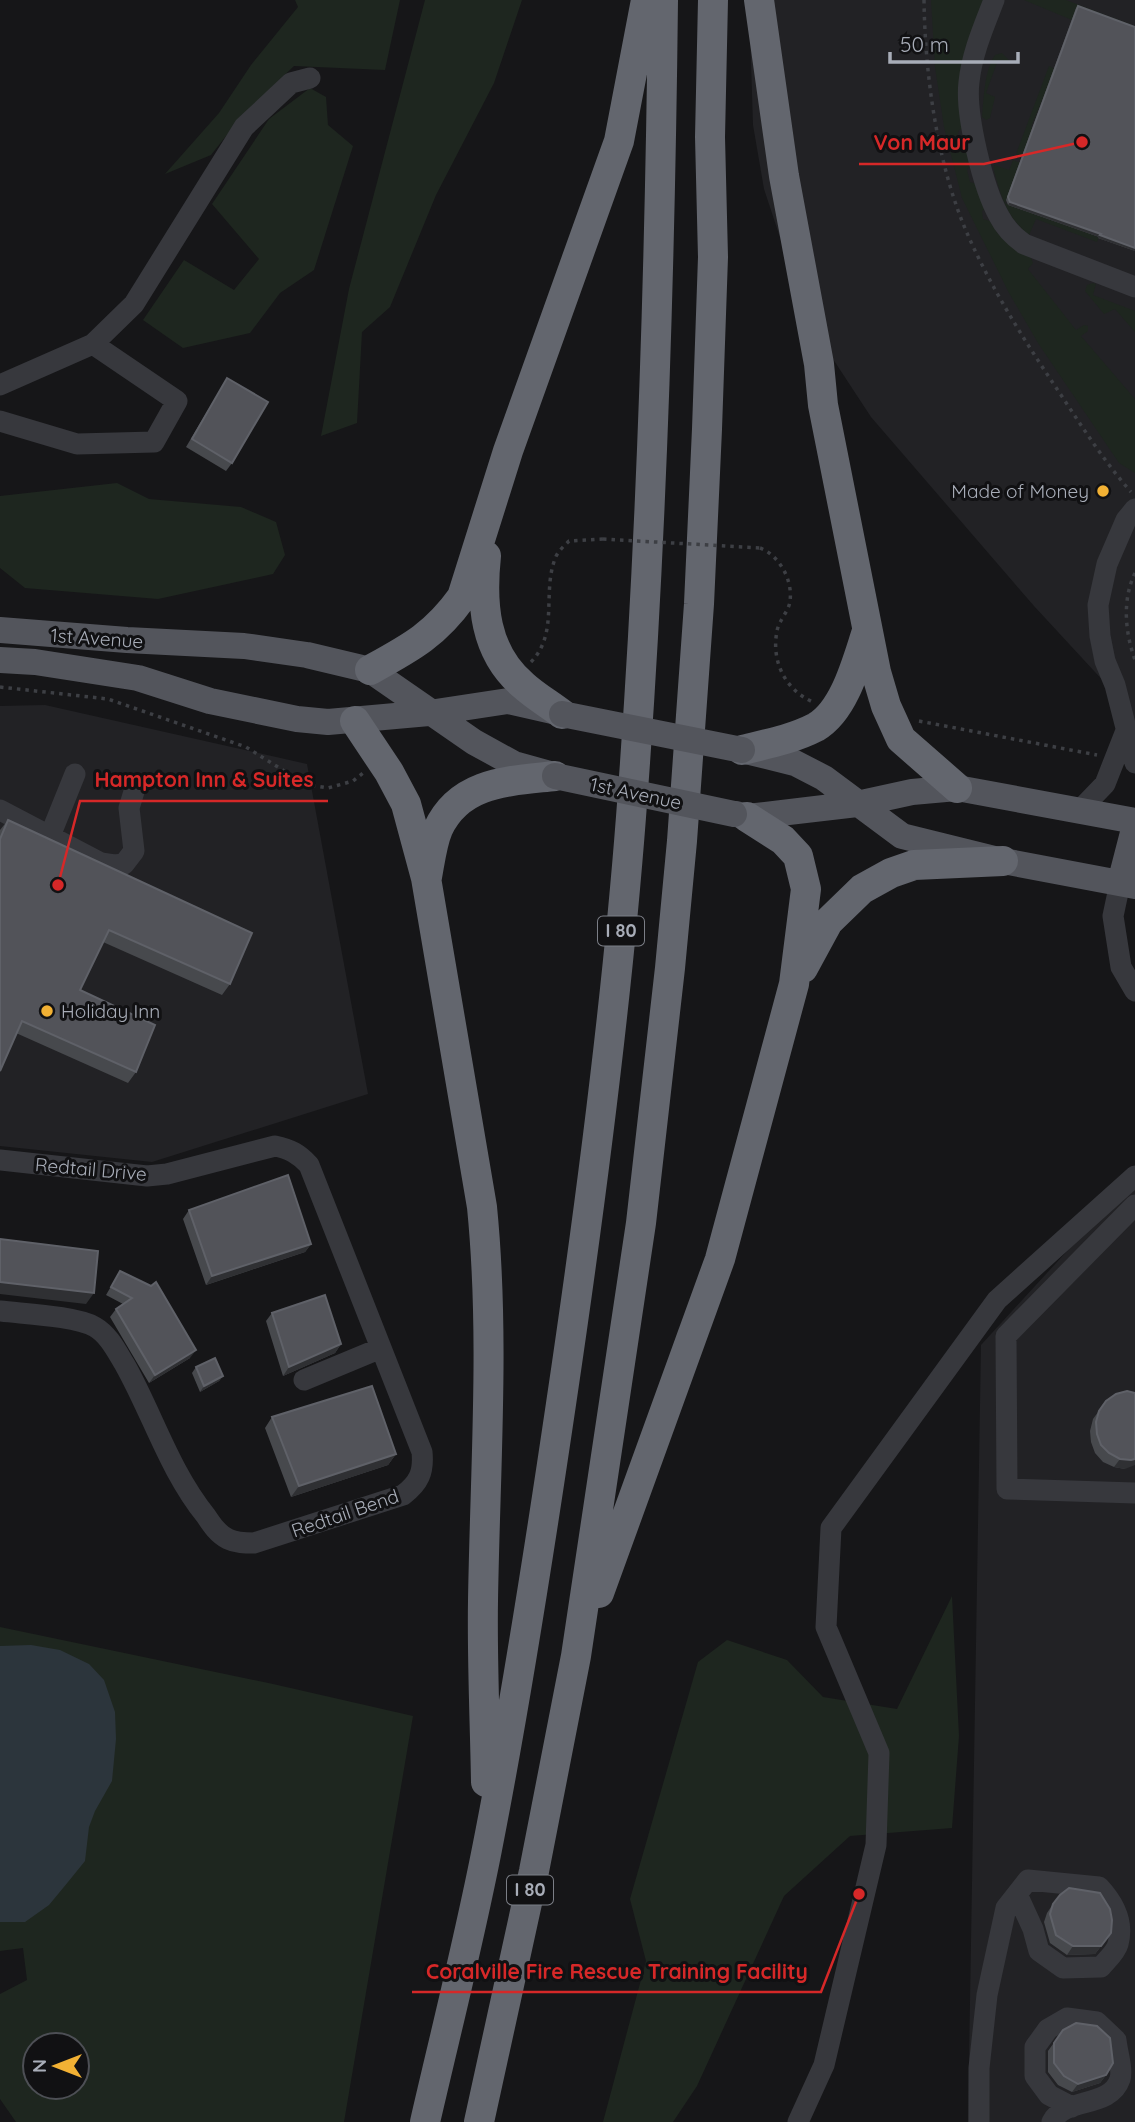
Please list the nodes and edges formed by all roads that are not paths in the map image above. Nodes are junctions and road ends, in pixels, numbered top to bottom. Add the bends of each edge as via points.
1 (646, 0) edge
2 (663, 0) edge
3 (713, 0) edge
4 (759, 0) edge
5 (994, 0) edge
6 (310, 78) dead end
7 (1135, 287) edge
8 (93, 344) junction
9 (0, 385) edge
10 (0, 421) edge
11 (491, 503) junction
12 (1135, 509) edge
13 (867, 628) junction
14 (0, 630) edge
15 (0, 660) edge
16 (370, 670) junction
17 (429, 713) junction
18 (562, 714) junction
19 (355, 721) junction
20 (1127, 728) junction
21 (742, 750) junction
22 (1135, 763) edge
23 (75, 774) dead end
24 (555, 776) junction
25 (136, 785) dead end
26 (957, 789) junction
27 (857, 804) junction
28 (0, 810) edge
29 (1079, 811) junction
30 (740, 815) junction
31 (1135, 823) edge
32 (50, 836) junction
33 (1003, 861) junction
34 (426, 878) junction
35 (1127, 885) edge
36 (794, 984) junction
37 (1135, 991) edge
38 (263, 1148) joint
39 (0, 1160) edge
40 (1135, 1176) edge
41 (1135, 1205) edge
42 (0, 1311) edge
43 (381, 1348) junction
44 (304, 1380) dead end
45 (1135, 1493) edge
46 (576, 1656) junction
47 (487, 1853) junction
48 (1017, 1894) junction
49 (1072, 2107) junction
50 (425, 2122) edge
51 (478, 2122) edge
52 (798, 2122) edge
53 (979, 2122) edge
54 (1052, 2122) edge

1 - 11 highway via 619,141
2 - 47 highway, I 80 via 654,440 638,730 618,963 589,1216 531,1601
3 - 46 highway, I 80 via 708,416 682,841 641,1223
4 - 13 highway via 823,405
5 - 7 street via 970,69 968,100 997,213 1012,236 1028,246
6 - 8 street via 291,83 244,127 134,304
8 - 9 street
8 - 10 street via 177,401 154,442 77,444
11 - 16 highway via 461,597 448,616 428,636
11 - 18 highway via 483,584 493,646 522,684
12 - 20 street via 1107,564 1098,605 1105,661
13 - 21 highway via 850,683 818,725 786,740
13 - 26 highway via 886,706 901,739
14 - 16 main road, 1st Avenue via 244,646
15 - 19 main road, 1st Avenue via 138,678 209,701 297,719
16 - 17 main road, 1st Avenue
17 - 18 main road, 1st Avenue via 508,701
17 - 19 main road, 1st Avenue
17 - 24 main road, 1st Avenue via 514,764
18 - 21 main road, 1st Avenue, bridge
19 - 34 highway via 406,804
20 - 22 street
20 - 29 street via 1105,784
21 - 27 main road, 1st Avenue via 794,763 824,778
23 - 32 street
24 - 30 main road, 1st Avenue, bridge
24 - 34 highway via 495,782 468,794 438,829
25 - 32 street via 129,807 134,851 124,864 101,863
26 - 27 main road, 1st Avenue via 912,792
26 - 29 main road, 1st Avenue
27 - 30 main road, 1st Avenue
27 - 33 main road, 1st Avenue via 902,836
28 - 32 street
29 - 31 main road, 1st Avenue
30 - 36 highway via 783,841 798,856 806,889
31 - 35 main road
33 - 35 main road, 1st Avenue
33 - 36 highway via 914,865 862,890 828,922
34 - 47 highway via 487,1259 483,1604
35 - 37 street via 1113,916 1121,967
36 - 46 highway via 720,1259
38 - 39 street, Redtail Drive via 147,1176
38 - 43 street, Redtail Bend via 288,1148 309,1165
40 - 52 street via 997,1300 831,1528 826,1627 879,1753 876,1845 824,2065
41 - 45 street via 1006,1336 1006,1350 1007,1489
42 - 43 street, Redtail Bend via 82,1322 106,1336 196,1504 219,1532 242,1544 403,1495 420,1478 422,1452
43 - 44 street
46 - 51 highway, I 80
47 - 50 highway, I 80
48 - 48 street via 1039,1951 1063,1968 1101,1967 1118,1946 1113,1902 1098,1887 1028,1880
48 - 53 street via 1006,1908 987,1995
49 - 49 street via 1109,2095 1120,2078 1116,2040 1097,2022 1067,2018 1048,2029 1035,2047 1035,2076 1049,2095
49 - 54 street

